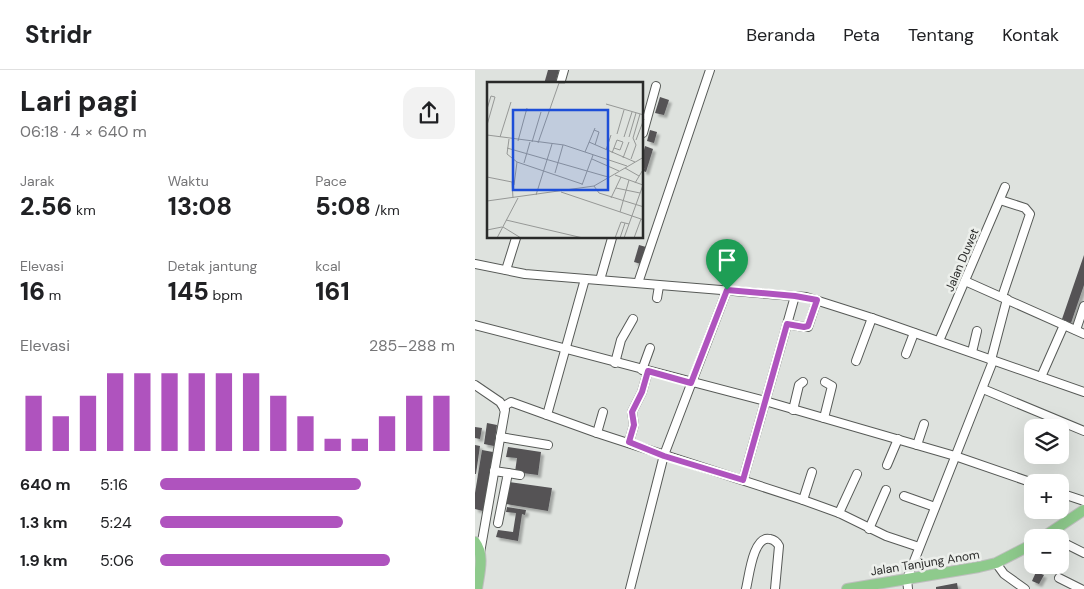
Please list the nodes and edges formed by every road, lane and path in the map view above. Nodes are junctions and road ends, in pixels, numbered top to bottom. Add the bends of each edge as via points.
1 (710, 70) edge
2 (656, 86) dead end
3 (644, 129) edge
4 (1005, 187) dead end
5 (1000, 200) junction
6 (516, 239) edge
7 (612, 239) edge
8 (475, 264) edge
9 (506, 270) junction
10 (585, 279) junction
11 (599, 280) junction
12 (965, 281) junction
13 (638, 283) junction
14 (659, 286) junction
15 (727, 290) junction
16 (795, 296) junction
17 (657, 298) dead end
18 (1005, 298) junction
19 (817, 300) junction
20 (1084, 306) edge
21 (872, 318) junction
22 (633, 319) dead end
23 (787, 324) junction
24 (475, 325) edge
25 (1064, 325) junction
26 (1076, 330) junction
27 (977, 331) dead end
28 (914, 333) junction
29 (1084, 334) edge
30 (939, 341) junction
31 (650, 348) dead end
32 (564, 350) junction
33 (972, 352) junction
34 (906, 354) dead end
35 (856, 361) dead end
36 (992, 361) junction
37 (615, 362) junction
38 (645, 371) junction
39 (1041, 377) junction
40 (803, 382) dead end
41 (825, 382) dead end
42 (691, 383) junction
43 (475, 385) edge
44 (983, 389) junction
45 (1084, 392) edge
46 (765, 402) junction
47 (505, 409) junction
48 (793, 410) junction
49 (603, 412) dead end
50 (547, 415) junction
51 (824, 418) junction
52 (1051, 418) joint
53 (924, 424) dead end
54 (1084, 431) edge
55 (597, 433) junction
56 (500, 437) junction
57 (898, 440) junction
58 (629, 442) junction
59 (548, 445) dead end
60 (917, 445) junction
61 (664, 456) junction
62 (955, 456) junction
63 (887, 465) dead end
64 (494, 471) junction
65 (812, 472) dead end
66 (507, 473) junction
67 (857, 474) dead end
68 (520, 475) dead end
69 (743, 480) junction
70 (1024, 480) edge
71 (887, 490) dead end
72 (904, 496) dead end
73 (1069, 496) edge
74 (803, 500) junction
75 (1084, 501) edge
76 (935, 507) junction
77 (1084, 510) edge
78 (839, 513) junction
79 (498, 523) dead end
80 (869, 529) junction
81 (1057, 529) edge
82 (475, 542) edge
83 (1069, 546) edge
84 (919, 547) junction
85 (1024, 549) edge
86 (1084, 553) edge
87 (480, 554) junction
88 (996, 563) junction
89 (1059, 578) dead end
90 (907, 584) edge
91 (477, 589) edge
92 (630, 589) edge
93 (746, 589) edge
94 (775, 589) edge
95 (847, 589) edge
96 (851, 589) edge
97 (1025, 589) edge
98 (1081, 589) edge

1 - 13 street
2 - 3 street
4 - 5 street, Jalan Duwet
5 - 12 street, Jalan Duwet
5 - 18 street via 1025,208 1030,214
6 - 9 street
7 - 11 street
8 - 9 street
9 - 10 street
10 - 11 street
10 - 32 street
11 - 13 street
12 - 18 street
12 - 30 street, Jalan Duwet
13 - 14 street
14 - 15 street
14 - 17 street
15 - 16 street
15 - 42 street
16 - 19 street
16 - 23 street
18 - 25 street
18 - 36 street
19 - 21 street
19 - 23 street via 808,326
20 - 26 street
21 - 28 street
21 - 35 street
22 - 37 street via 621,340
23 - 46 street
24 - 32 street
25 - 26 street
25 - 39 street
26 - 29 street
27 - 33 street
28 - 30 street
28 - 34 street
30 - 33 street
31 - 38 street
32 - 37 street
32 - 50 street
33 - 36 street
36 - 39 street
36 - 44 street
37 - 38 street
38 - 42 street
38 - 58 street via 642,392 632,412 634,425
39 - 45 street
40 - 48 street via 799,385
41 - 51 street via 832,386
42 - 46 street
42 - 61 street
43 - 47 street
44 - 52 street
44 - 62 street
46 - 48 street
46 - 69 street
47 - 50 street via 511,402
47 - 56 street
48 - 51 street
49 - 55 street
50 - 55 street
51 - 57 street
52 - 54 street
53 - 60 street
55 - 58 street
56 - 59 street
56 - 64 street
57 - 60 street
57 - 63 street
58 - 61 street
60 - 62 street
61 - 69 street
61 - 92 street
62 - 70 street
62 - 76 street
64 - 66 street
64 - 87 street
65 - 74 street
66 - 68 street
66 - 79 street
67 - 78 street
69 - 74 street
71 - 80 street
72 - 76 street
73 - 75 street
74 - 78 street
76 - 84 street
77 - 81 main road
78 - 80 street
80 - 84 street
82 - 87 main road
83 - 86 street
84 - 90 street
85 - 88 main road, Jalan Tanjung Anom
87 - 91 main road
88 - 90 main road, Jalan Tanjung Anom
88 - 97 street via 1004,574
89 - 98 street
90 - 96 main road, Jalan Tanjung Anom
93 - 94 street via 757,545 765,538 772,539 779,546
95 - 96 main road, Jalan Tanjung Anom

